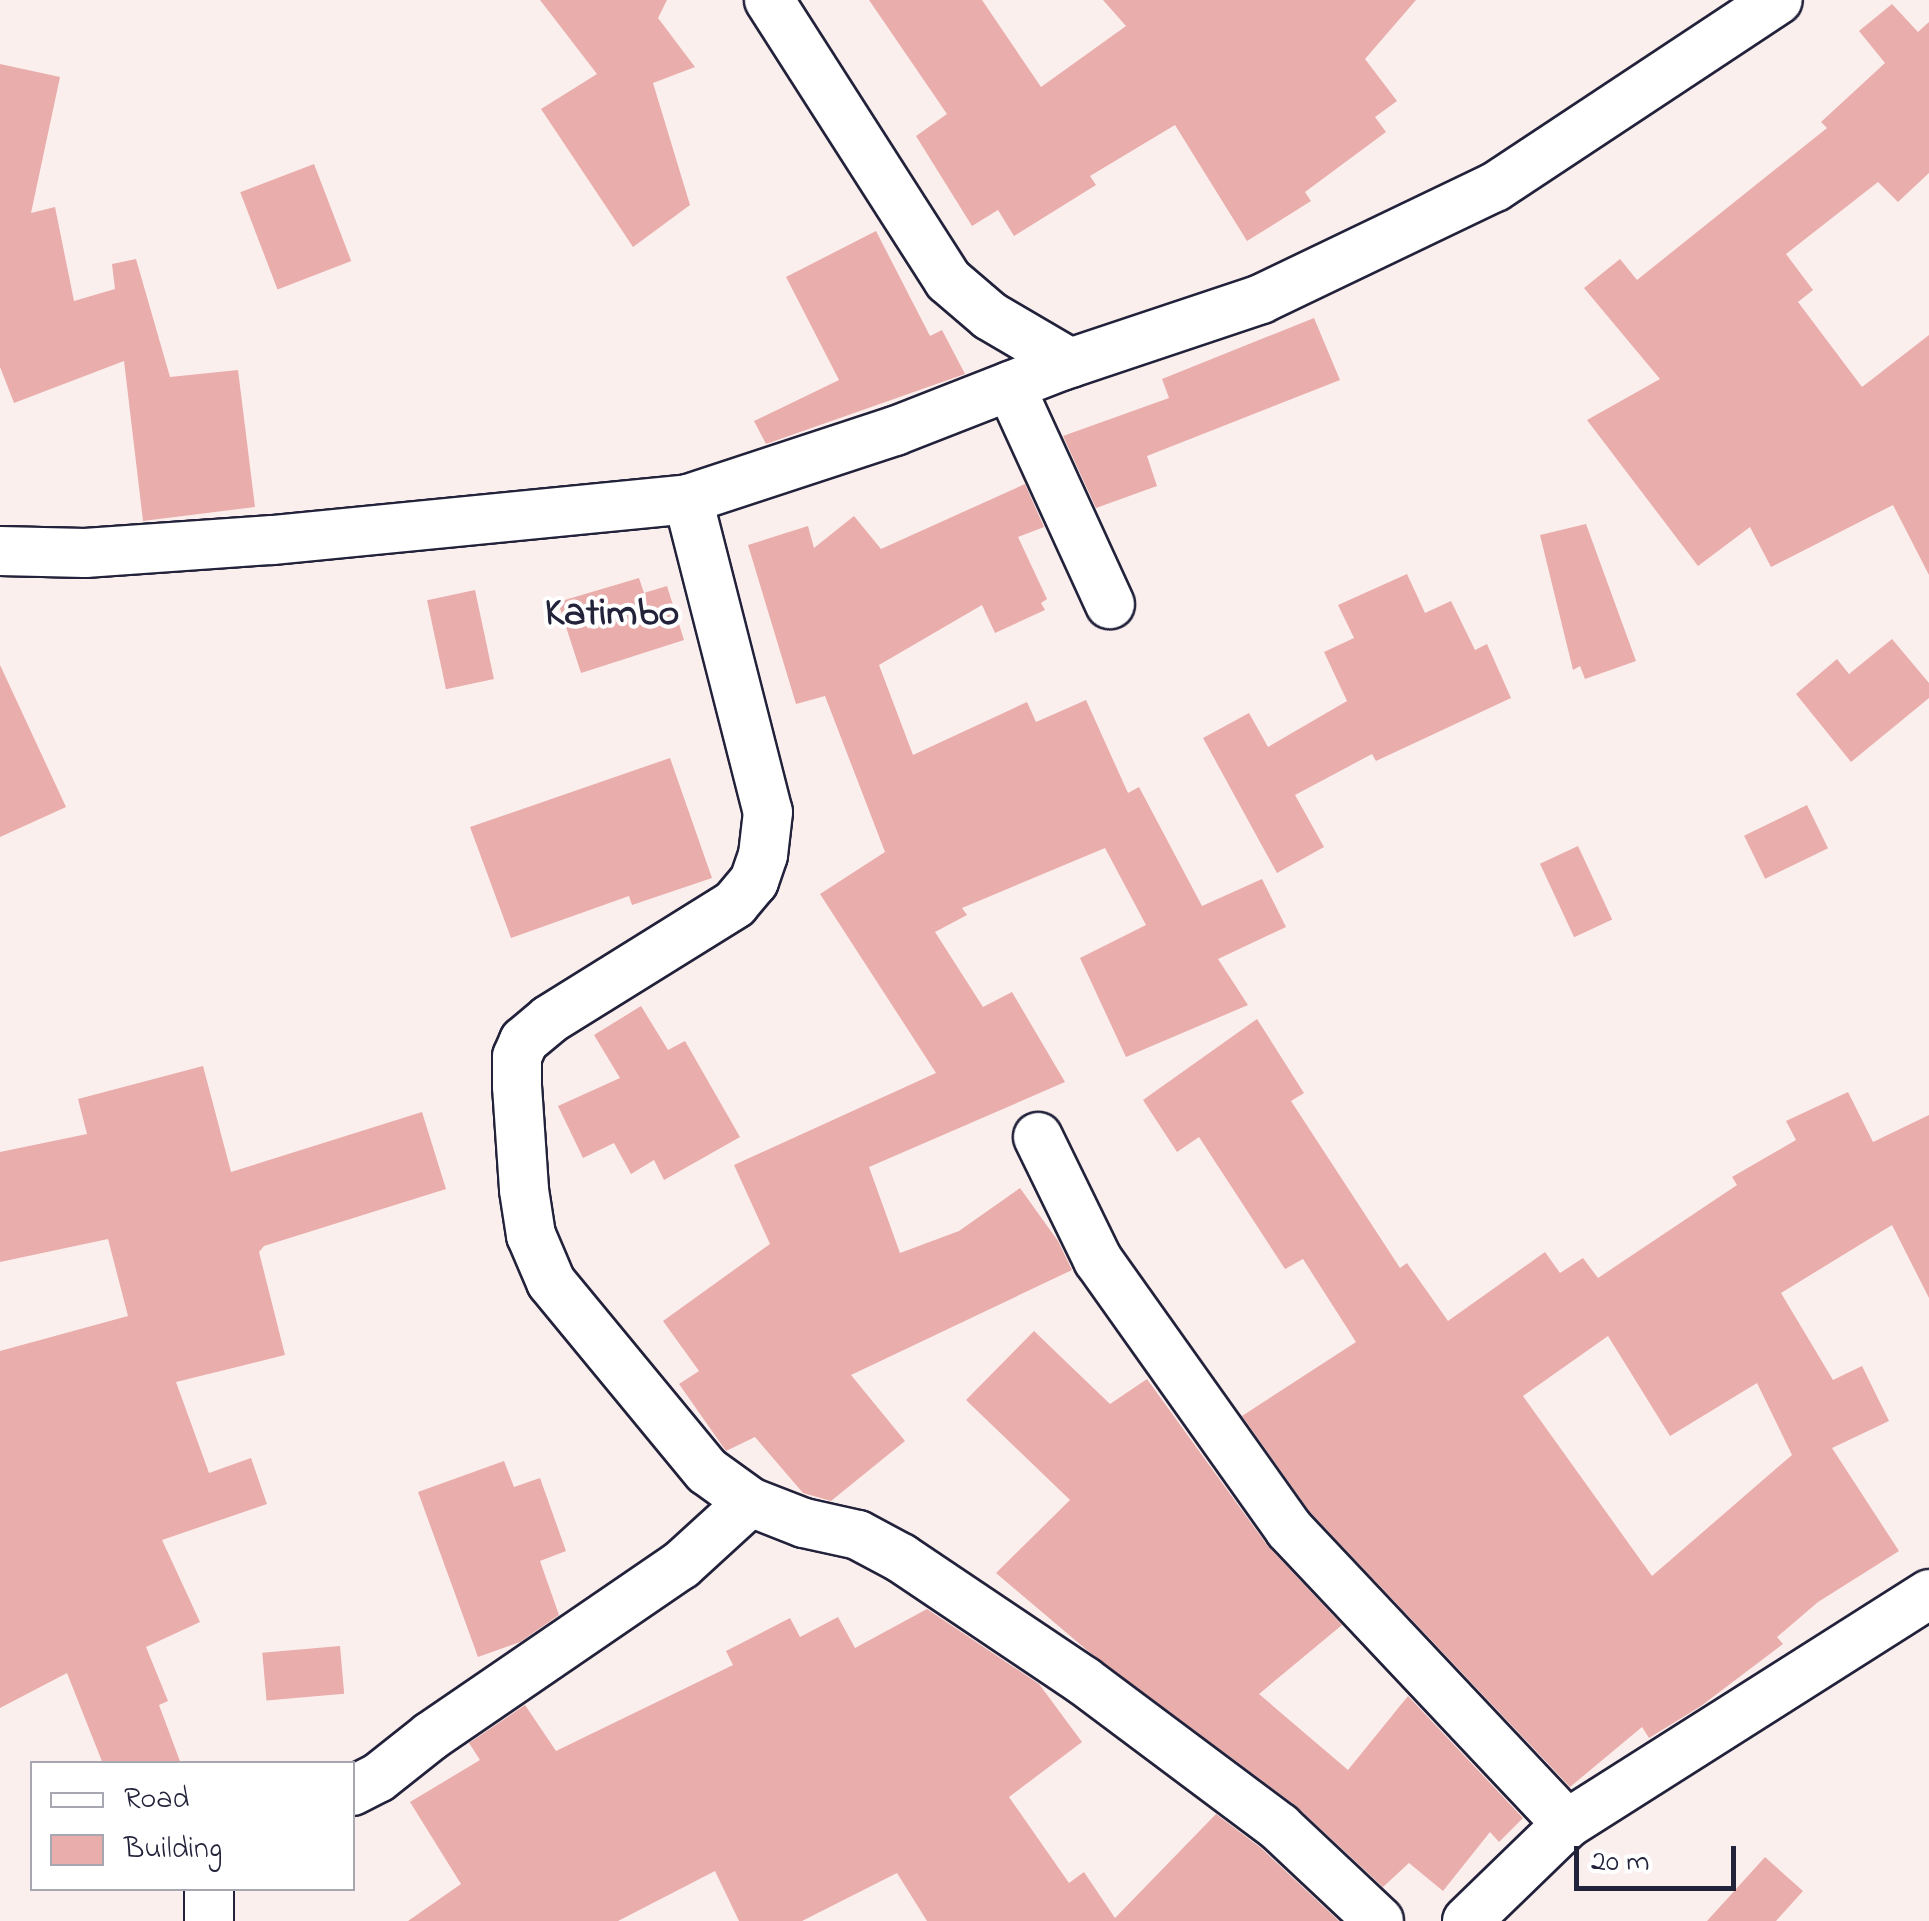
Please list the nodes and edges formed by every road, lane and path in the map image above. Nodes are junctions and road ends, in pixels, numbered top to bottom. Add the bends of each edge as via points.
1 (769, 0) edge
2 (1778, 0) edge
3 (1070, 363) junction
4 (1010, 386) junction
5 (688, 499) junction
6 (0, 551) edge
7 (1110, 604) dead end
8 (1038, 1137) dead end
9 (750, 1502) junction
10 (1929, 1594) edge
11 (355, 1789) edge
12 (1567, 1824) junction
13 (209, 1891) edge
14 (209, 1921) edge
15 (1379, 1921) edge
16 (1467, 1921) edge

1 - 3 street via 948,280 990,316
2 - 3 street via 1495,187 1261,299
3 - 4 street
4 - 5 street
4 - 7 street
5 - 6 street via 254,541 84,553
5 - 9 street via 768,812 763,855 754,882 735,904 524,1041 518,1104 531,1235 550,1282 707,1471
8 - 12 street via 1098,1260 1288,1529
9 - 11 street via 682,1564
9 - 15 street via 858,1535 902,1558 1264,1816
10 - 12 street
12 - 16 street
13 - 14 street

